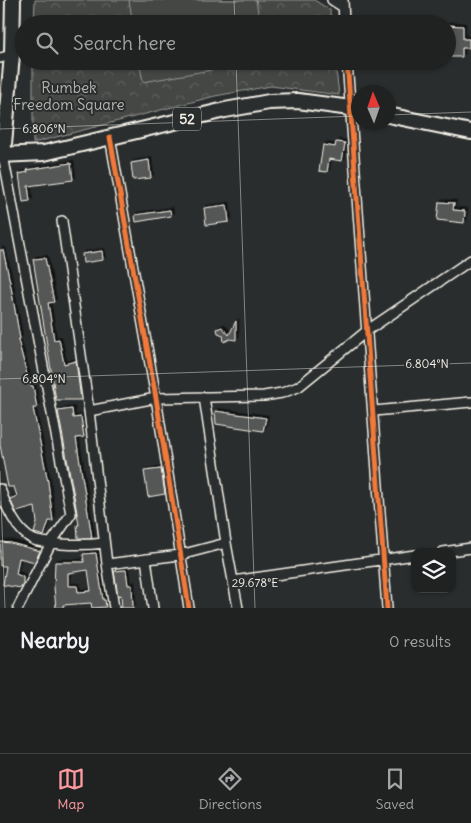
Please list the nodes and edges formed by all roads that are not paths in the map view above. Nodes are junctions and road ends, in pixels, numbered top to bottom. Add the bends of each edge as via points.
1 (13, 0) edge
2 (332, 0) edge
3 (343, 4) edge
4 (6, 57) edge
5 (348, 70) edge
6 (351, 88) edge
7 (351, 108) edge
8 (396, 117) edge
9 (355, 130) edge
10 (471, 132) edge
11 (110, 137) junction
12 (2, 155) edge
13 (62, 221) dead end
14 (471, 260) edge
15 (368, 330) junction
16 (204, 397) junction
17 (156, 398) junction
18 (471, 402) edge
19 (374, 411) junction
20 (89, 412) junction
21 (0, 489) edge
22 (51, 543) junction
23 (104, 543) junction
24 (226, 543) junction
25 (471, 548) edge
26 (456, 550) edge
27 (180, 555) junction
28 (411, 556) edge
29 (146, 559) junction
30 (384, 559) junction
31 (107, 564) junction
32 (233, 581) junction
33 (18, 608) edge
34 (114, 608) edge
35 (153, 608) edge
36 (189, 608) edge
37 (238, 608) edge
38 (387, 608) edge

1 - 4 main road
2 - 3 street
4 - 12 main road
5 - 6 street
7 - 11 main road, 52 via 298,101 269,102
8 - 10 main road
9 - 15 street
11 - 12 main road, 52 via 44,153
11 - 17 street
12 - 22 street via 71,514
13 - 20 street
14 - 15 street
15 - 16 street via 298,387 264,396
15 - 19 street
16 - 17 street
16 - 24 street
17 - 20 street
17 - 27 street
18 - 19 street
19 - 30 street
20 - 23 street
21 - 22 street via 16,523 25,534 34,540
22 - 23 street via 84,546
22 - 33 street
23 - 31 street
24 - 27 street
24 - 32 street
25 - 26 street
27 - 29 street
27 - 36 street
28 - 30 street
29 - 31 street
29 - 35 street
30 - 32 street
30 - 38 street
31 - 34 street
32 - 37 street

